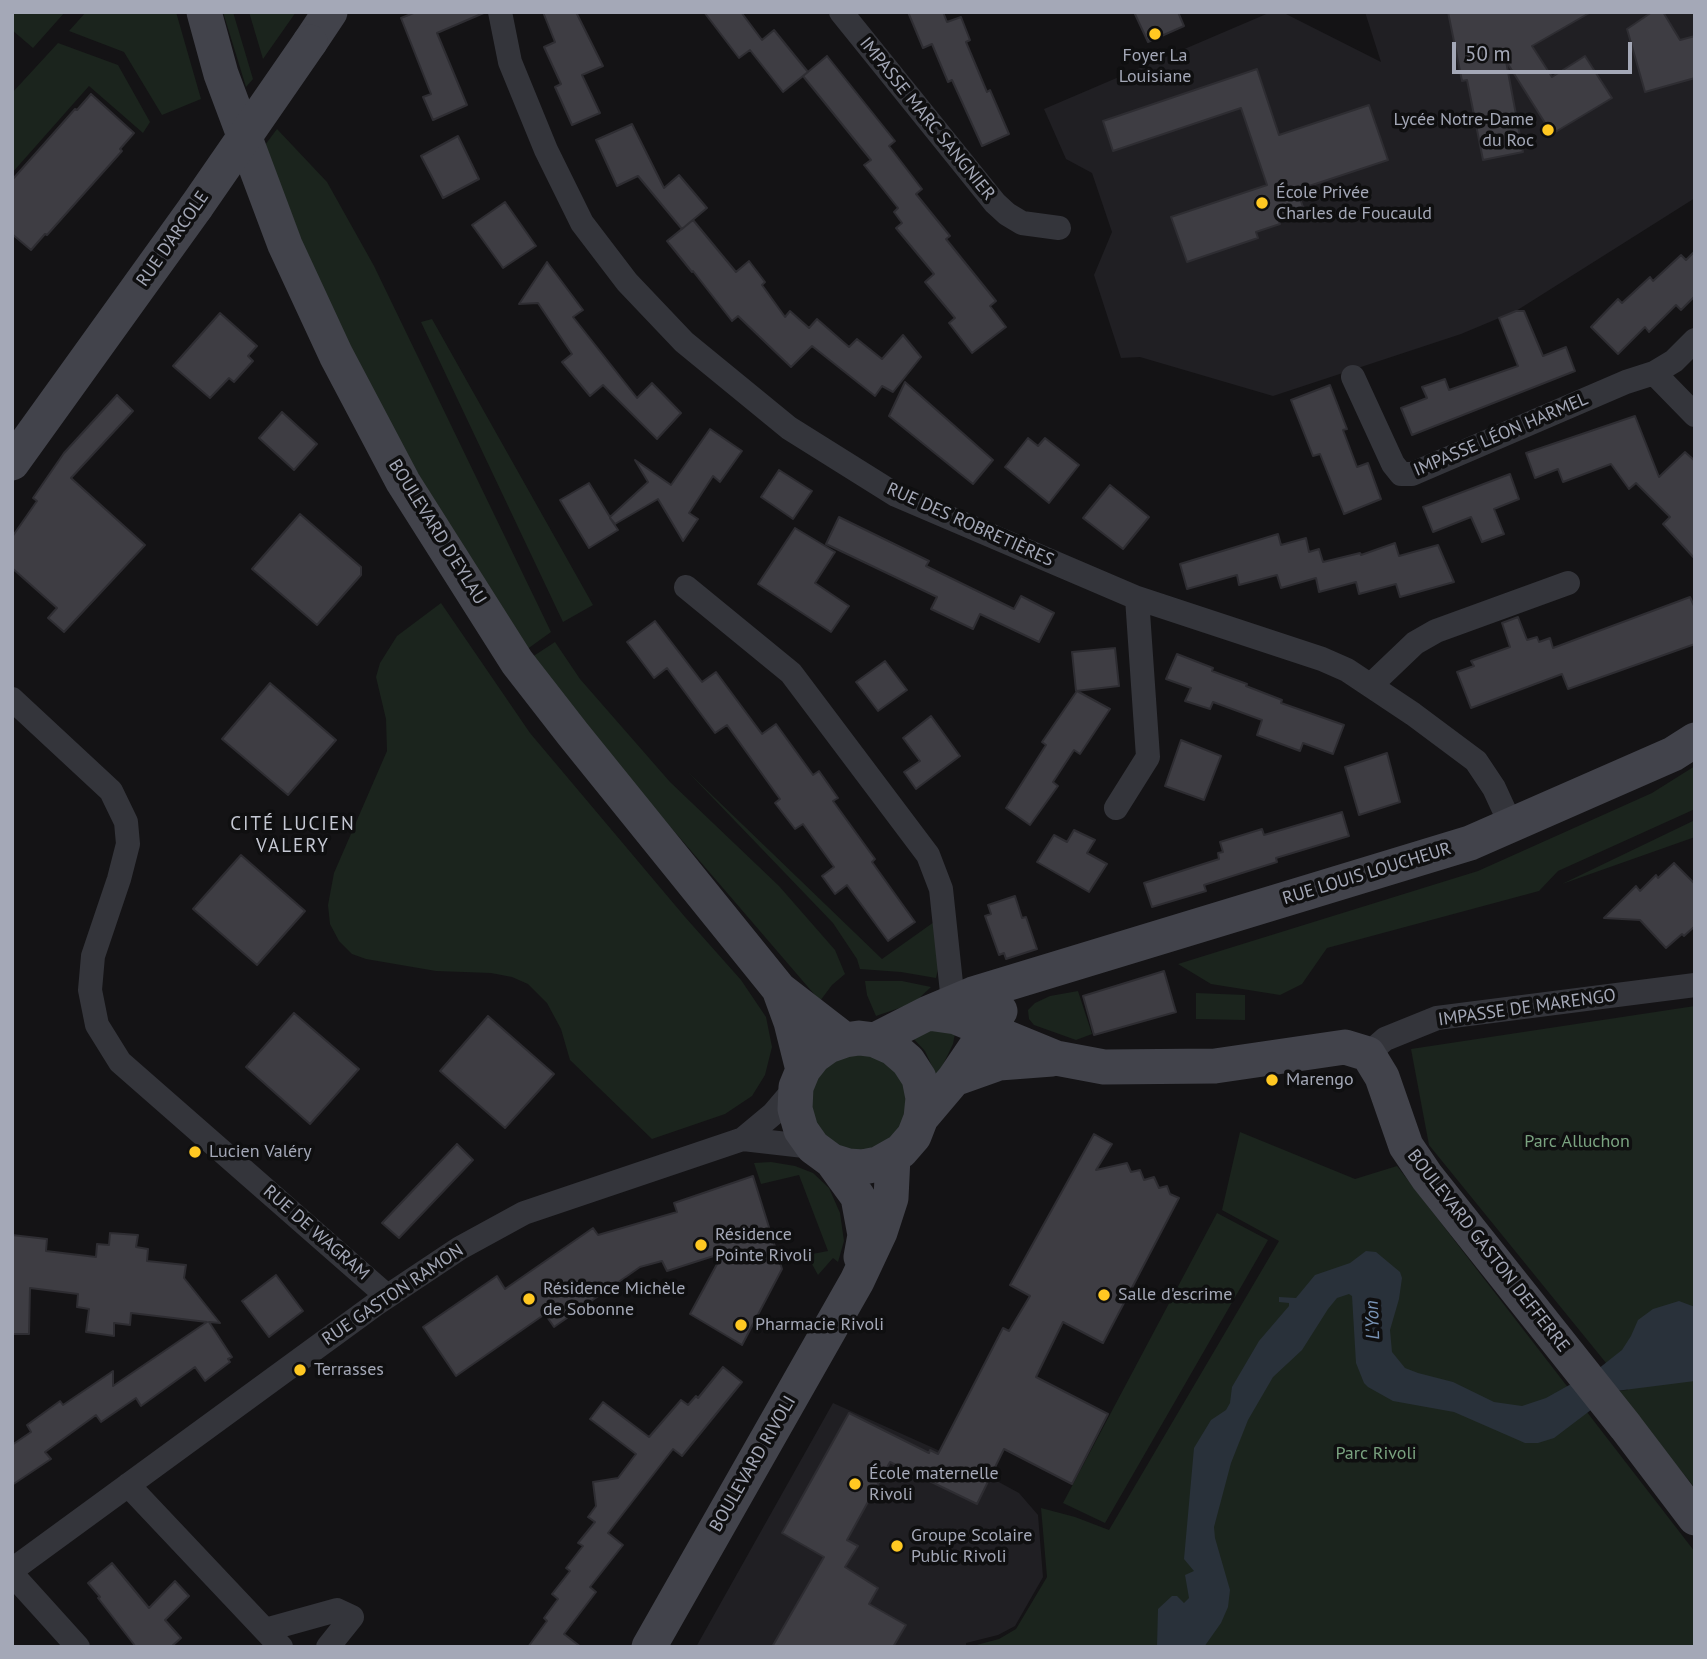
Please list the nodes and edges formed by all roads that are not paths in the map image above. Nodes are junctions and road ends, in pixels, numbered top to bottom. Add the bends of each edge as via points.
1 (204, 12) edge
2 (330, 12) edge
3 (500, 12) edge
4 (841, 12) edge
5 (1059, 228) dead end
6 (1695, 340) edge
7 (1654, 373) junction
8 (1353, 377) dead end
9 (1695, 415) edge
10 (12, 463) edge
11 (1568, 583) dead end
12 (686, 587) dead end
13 (1137, 598) junction
14 (1371, 685) junction
15 (12, 699) edge
16 (1695, 740) edge
17 (1116, 808) dead end
18 (1511, 825) junction
19 (1028, 978) junction
20 (1695, 985) edge
21 (779, 989) junction
22 (941, 1007) junction
23 (987, 1028) junction
24 (860, 1040) junction
25 (1368, 1054) junction
26 (1056, 1058) junction
27 (800, 1078) junction
28 (954, 1079) junction
29 (921, 1118) junction
30 (743, 1139) junction
31 (823, 1154) junction
32 (893, 1157) junction
33 (857, 1281) junction
34 (387, 1296) junction
35 (128, 1485) junction
36 (1695, 1518) edge
37 (12, 1572) edge
38 (273, 1639) edge
39 (78, 1647) edge
40 (328, 1647) edge
41 (649, 1647) edge

1 - 21 main road, BOULEVARD D'EYLAU via 221,75 285,245 403,482 517,662
2 - 10 main road, RUE D'ARCOLE, bridge
3 - 13 street, RUE DES ROBRETIÈRES via 510,61 545,150 582,223 627,282 684,342 789,428 896,495
4 - 5 street, IMPASSE MARC SANGNIER via 995,203 1023,223
6 - 7 street, IMPASSE LÉON HARMEL
7 - 8 street, IMPASSE LÉON HARMEL via 1412,474 1401,474 1393,464
7 - 9 street
11 - 14 street via 1436,631 1415,643
12 - 22 street via 791,673 928,855 942,889
13 - 14 street, RUE DES ROBRETIÈRES via 1322,659
13 - 17 street via 1148,757
14 - 18 street, RUE DES ROBRETIÈRES via 1476,761
15 - 34 street, RUE DE WAGRAM via 101,780 126,822 128,844 93,956 90,989 97,1025 120,1062
16 - 18 main road, RUE LOUIS LOUCHEUR
18 - 19 main road, RUE LOUIS LOUCHEUR via 1470,843
19 - 22 main road, RUE LOUIS LOUCHEUR
19 - 23 main road
20 - 25 street, IMPASSE DE MARENGO via 1437,1018 1385,1039
21 - 24 main road, BOULEVARD D'EYLAU
21 - 27 main road, BOULEVARD D'EYLAU
22 - 23 main road
22 - 24 main road, RUE LOUIS LOUCHEUR
23 - 26 main road
23 - 28 main road
24 - 27 main road via 828,1046 814,1056
24 - 29 main road via 893,1048 908,1061 919,1078
25 - 26 main road via 1345,1047 1215,1066 1104,1067
25 - 36 main road, BOULEVARD GASTON DEFFERRE via 1382,1077 1406,1146 1427,1177
26 - 28 main road via 999,1063
27 - 30 street, RUE GASTON RAMON via 773,1114
27 - 31 main road via 795,1109 801,1130
28 - 29 main road
29 - 32 main road via 914,1136
30 - 31 street, RUE GASTON RAMON
30 - 34 street, RUE GASTON RAMON via 524,1213
31 - 32 main road via 848,1166 863,1167
31 - 33 main road, BOULEVARD RIVOLI via 858,1197 865,1235
32 - 33 main road, BOULEVARD RIVOLI via 891,1198
33 - 41 main road, BOULEVARD RIVOLI
34 - 35 street, RUE GASTON RAMON
35 - 37 street, RUE GASTON RAMON
35 - 38 street
37 - 39 street
38 - 40 street via 337,1610 352,1617

